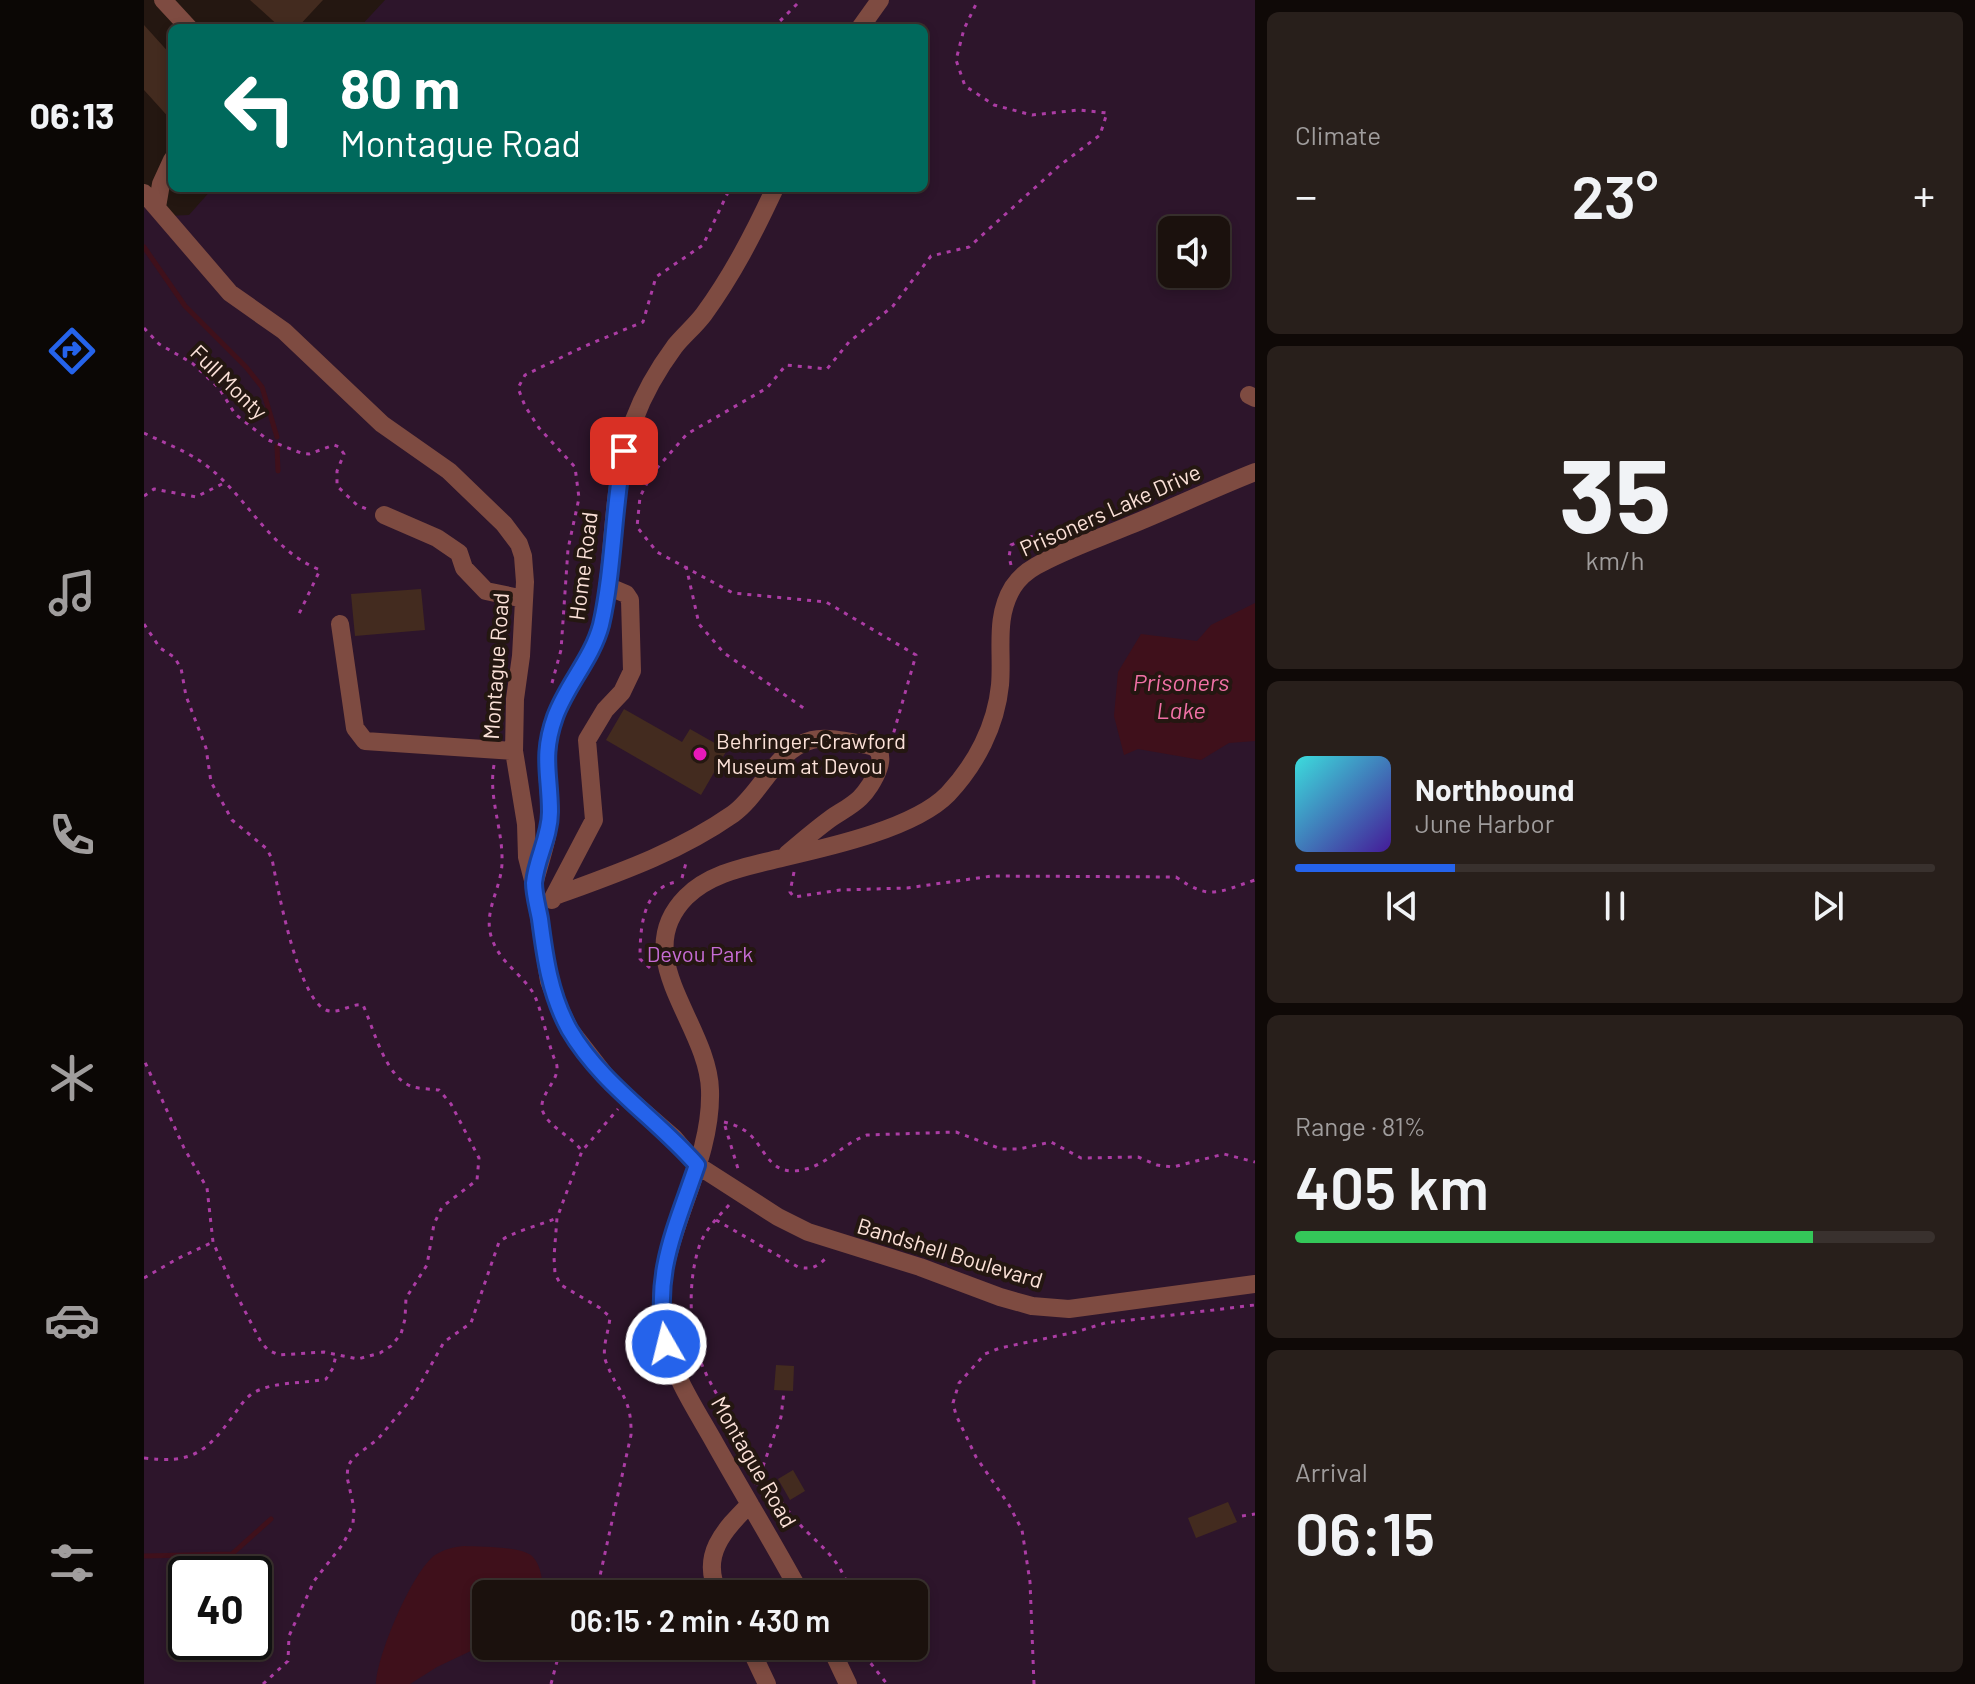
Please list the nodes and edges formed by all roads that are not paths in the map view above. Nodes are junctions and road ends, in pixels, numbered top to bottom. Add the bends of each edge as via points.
1 (163, 0) edge
2 (880, 0) edge
3 (185, 24) edge
4 (863, 24) edge
5 (168, 169) edge
6 (773, 192) edge
7 (150, 200) edge
8 (1255, 472) edge
9 (384, 515) road end
10 (607, 586) junction
11 (524, 599) junction
12 (340, 624) dead end
13 (506, 750) junction
14 (806, 844) junction
15 (534, 884) junction
16 (555, 896) junction
17 (540, 923) junction
18 (697, 1165) junction
19 (1255, 1284) edge
20 (750, 1504) junction
21 (713, 1580) edge
22 (793, 1580) edge
23 (756, 1660) edge
24 (837, 1660) edge
25 (767, 1684) edge
26 (848, 1684) edge

1 - 3 street
2 - 4 street
5 - 7 street
6 - 10 street, Home Road via 739,264 645,393 624,451
7 - 11 street, Montague Road via 230,293 284,331 359,404 449,471 504,524 523,556
8 - 14 street, Prisoners Lake Drive via 1023,575 1000,623 994,717 963,776 920,815 847,840
9 - 11 street via 459,553 464,568 486,591
10 - 15 street, Home Road via 599,633 556,715 546,753 548,836
10 - 16 street via 630,600 632,671 587,740 594,820
11 - 13 street, Montague Road
12 - 13 street via 355,728 365,741
13 - 15 street, Montague Road via 526,824
14 - 16 street via 861,797 881,763 873,745 814,739 805,743 730,816 652,861
14 - 18 street, Prisoners Lake Drive via 782,858 702,883 675,910 665,933 666,968 703,1050 710,1084 709,1123
15 - 17 street, Montague Road
16 - 17 street
17 - 18 street, Montague Road via 549,981 570,1030 631,1102
18 - 19 street, Bandshell Boulevard via 808,1232 1032,1306 1094,1307
18 - 20 street, Montague Road via 666,1259 660,1315 672,1363
20 - 21 street via 711,1555
20 - 22 street, Montague Road
23 - 25 street
24 - 26 street

